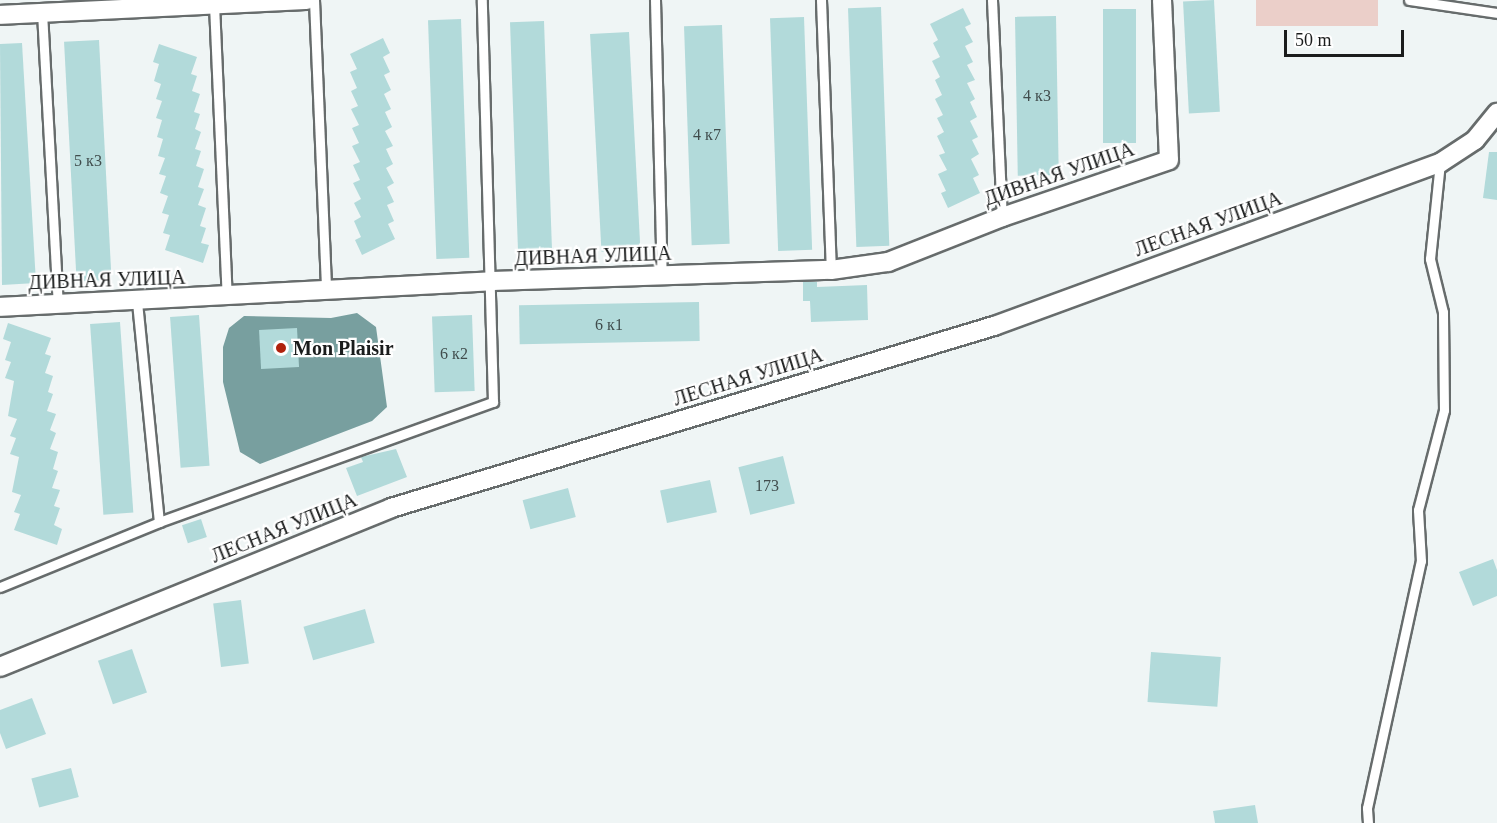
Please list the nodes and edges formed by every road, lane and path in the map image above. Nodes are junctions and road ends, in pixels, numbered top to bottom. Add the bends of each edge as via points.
1 (307, 0) edge
2 (314, 0) edge
3 (482, 0) edge
4 (655, 0) edge
5 (821, 0) edge
6 (992, 0) edge
7 (1162, 0) edge
8 (1409, 0) edge
9 (214, 4) junction
10 (42, 12) junction
11 (1497, 13) edge
12 (0, 15) edge
13 (1497, 113) edge
14 (1440, 163) junction
15 (1002, 217) junction
16 (831, 270) junction
17 (662, 277) junction
18 (492, 281) junction
19 (326, 292) junction
20 (227, 297) junction
21 (137, 302) junction
22 (58, 304) junction
23 (0, 308) edge
24 (159, 522) junction
25 (0, 587) edge
26 (0, 668) edge
27 (1368, 823) edge

1 - 9 street
2 - 19 lane
3 - 18 lane
4 - 17 lane
5 - 16 lane
6 - 15 lane
7 - 15 street, ДИВНАЯ УЛИЦА via 1169,160
8 - 11 lane
9 - 10 street
9 - 20 lane
10 - 12 street
10 - 22 lane
13 - 14 street, ЛЕСНАЯ УЛИЦА via 1470,144
14 - 26 street, ЛЕСНАЯ УЛИЦА via 994,326 391,508
14 - 27 lane via 1430,259 1443,312 1444,410 1418,510 1421,561 1367,808
15 - 16 street, ДИВНАЯ УЛИЦА via 888,262
16 - 17 street, ДИВНАЯ УЛИЦА
17 - 18 street, ДИВНАЯ УЛИЦА
18 - 19 street, ДИВНАЯ УЛИЦА
18 - 24 lane via 493,402
19 - 20 street, ДИВНАЯ УЛИЦА
20 - 21 street, ДИВНАЯ УЛИЦА
21 - 22 street, ДИВНАЯ УЛИЦА
21 - 24 lane
22 - 23 street, ДИВНАЯ УЛИЦА
24 - 25 lane

